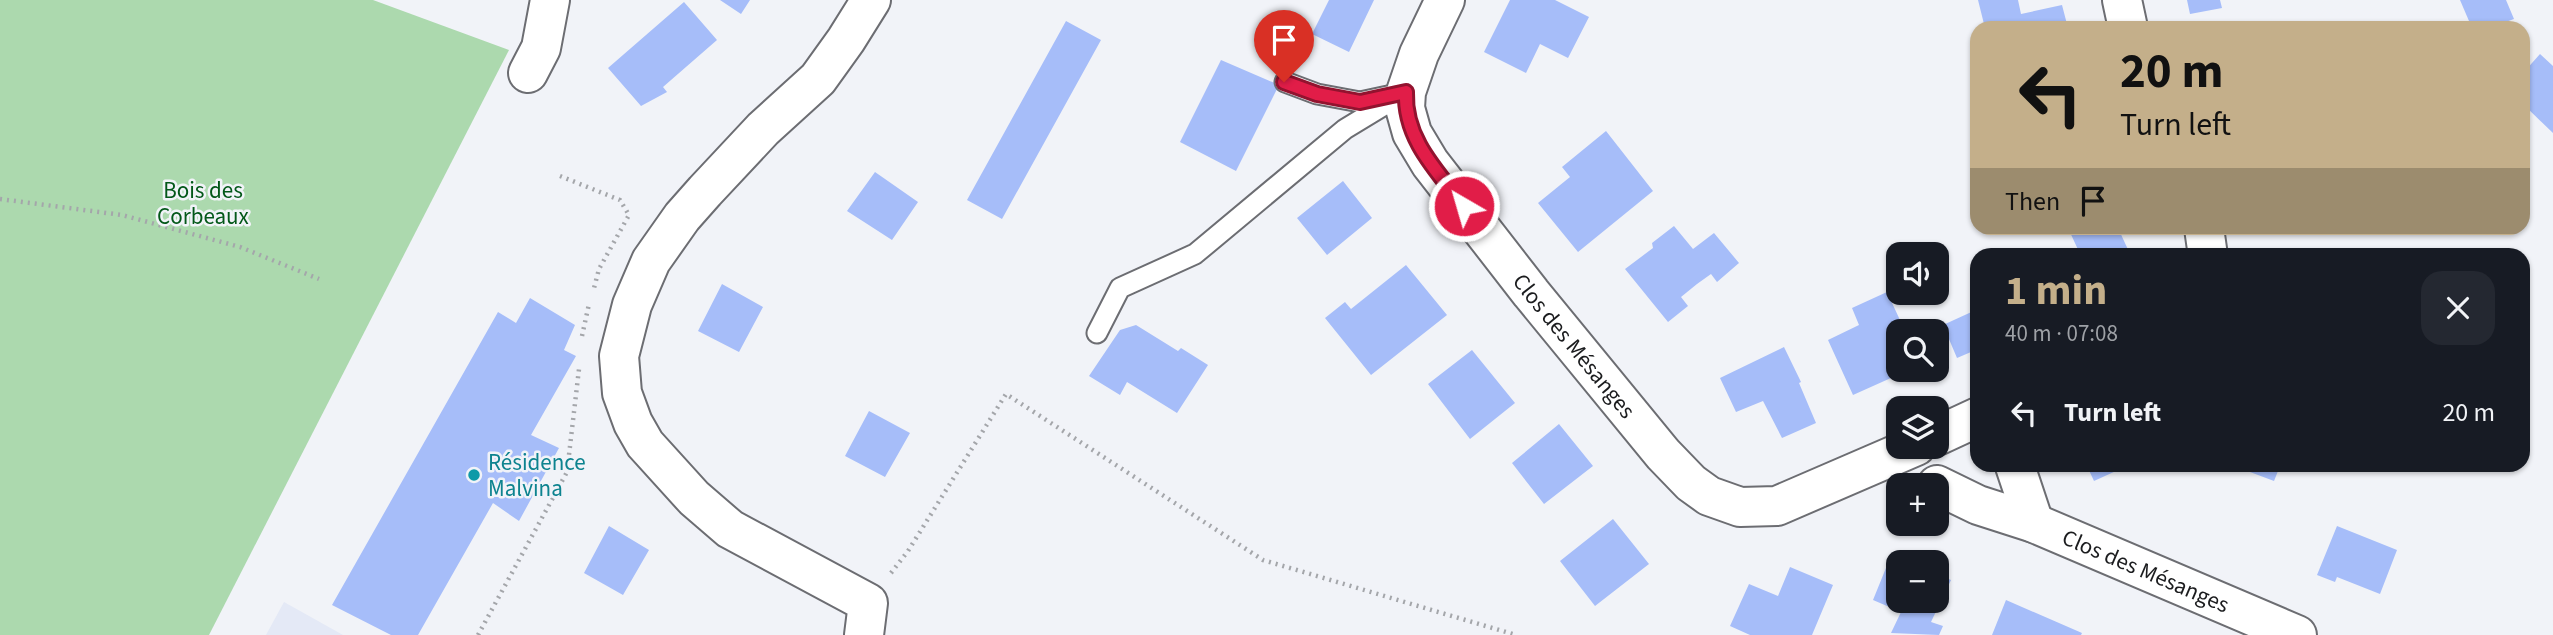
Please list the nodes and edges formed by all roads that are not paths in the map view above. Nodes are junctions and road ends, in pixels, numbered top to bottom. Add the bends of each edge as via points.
1 (550, 0) edge
2 (871, 0) edge
3 (1445, 0) edge
4 (2122, 0) edge
5 (2126, 21) edge
6 (528, 74) dead end
7 (1284, 82) dead end
8 (1406, 92) junction
9 (1097, 332) dead end
10 (1970, 421) edge
11 (1949, 430) edge
12 (1888, 459) edge
13 (2017, 472) edge
14 (1949, 491) edge
15 (2034, 523) junction
16 (866, 619) edge
17 (2297, 635) edge

1 - 6 street via 541,48
2 - 16 street via 818,79 763,129 682,217 651,261 632,305 619,355 626,407 645,444 694,498 730,529
3 - 8 street, Clos des Mésanges
4 - 5 street
7 - 8 lane via 1360,102
8 - 9 lane via 1345,129 1195,254 1120,289
8 - 12 street, Clos des Mésanges via 1412,133 1430,163 1531,293 1691,483 1709,496 1740,507 1777,506
10 - 11 street
13 - 15 street, Clos des Mésanges
14 - 15 street, Clos des Mésanges
15 - 17 street, Clos des Mésanges

